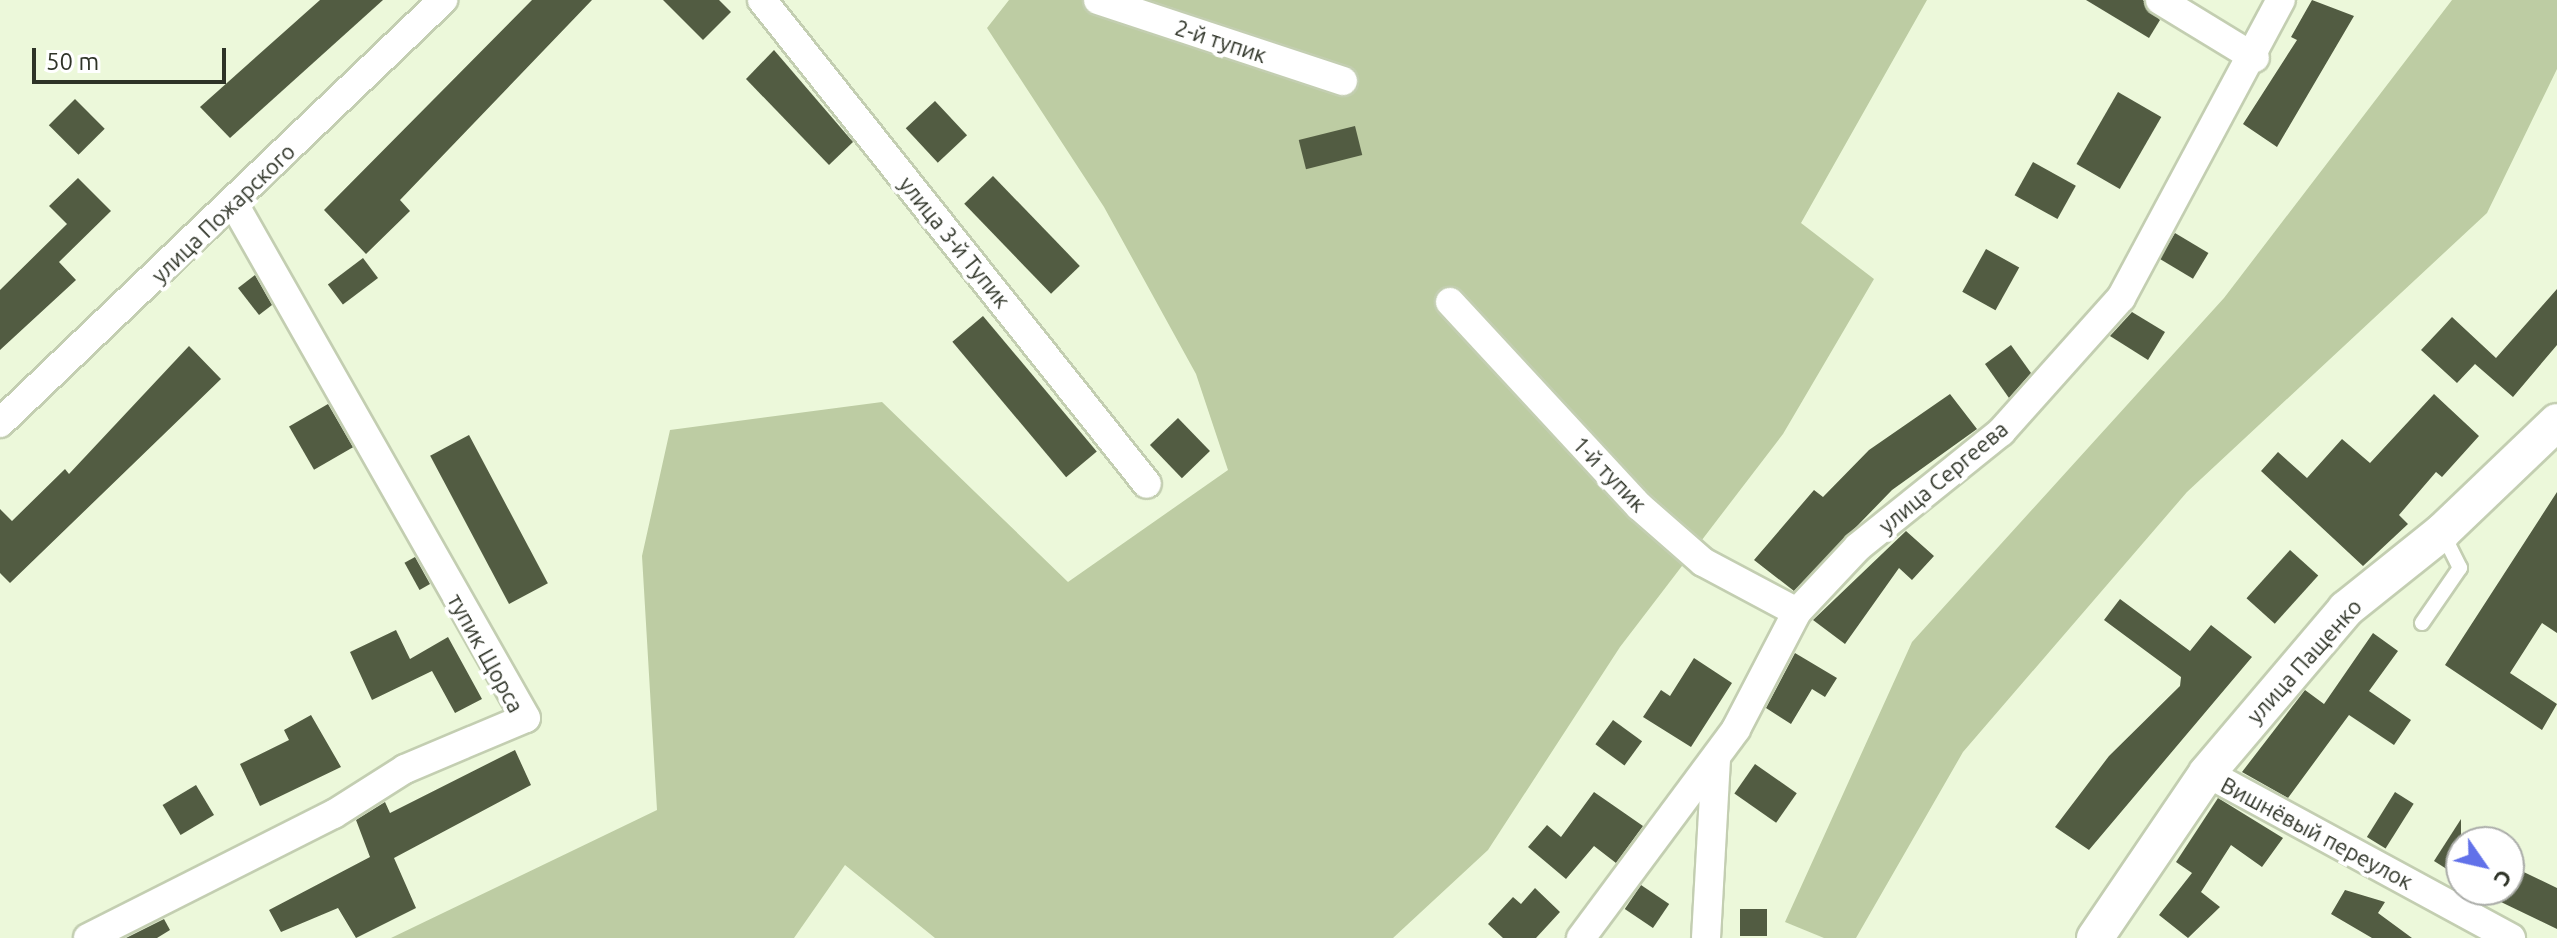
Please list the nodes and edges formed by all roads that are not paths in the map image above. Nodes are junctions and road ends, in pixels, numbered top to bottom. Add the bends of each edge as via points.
1 (443, 0) edge
2 (762, 0) edge
3 (1098, 0) edge
4 (2160, 0) edge
5 (2281, 0) edge
6 (2255, 58) junction
7 (1343, 81) dead end
8 (234, 204) junction
9 (1450, 302) dead end
10 (2557, 422) edge
11 (0, 423) edge
12 (1147, 484) dead end
13 (2442, 532) junction
14 (1797, 612) junction
15 (2422, 623) dead end
16 (1716, 757) junction
17 (2207, 773) junction
18 (88, 938) edge
19 (1581, 938) edge
20 (1706, 938) edge
21 (2095, 938) edge
22 (2511, 938) edge

1 - 8 street, улица Пожарского
2 - 12 street, улица 3-й Тупик
3 - 7 street, 2-й тупик
4 - 6 street
5 - 6 street, улица Сергеева
6 - 14 street, улица Сергеева via 2121,298 2001,432 1858,547
8 - 11 street, улица Пожарского
8 - 18 street, тупик Щорса via 526,718 405,769 334,814
9 - 14 street, 1-й тупик via 1639,506 1703,562
10 - 13 street, улица Пащенко
13 - 15 lane via 2460,568
13 - 17 street, улица Пащенко via 2346,609
14 - 16 street, улица Сергеева
16 - 19 street, улица Сергеева
16 - 20 street
17 - 21 street, улица Пащенко
17 - 22 street, Вишнёвый переулок

